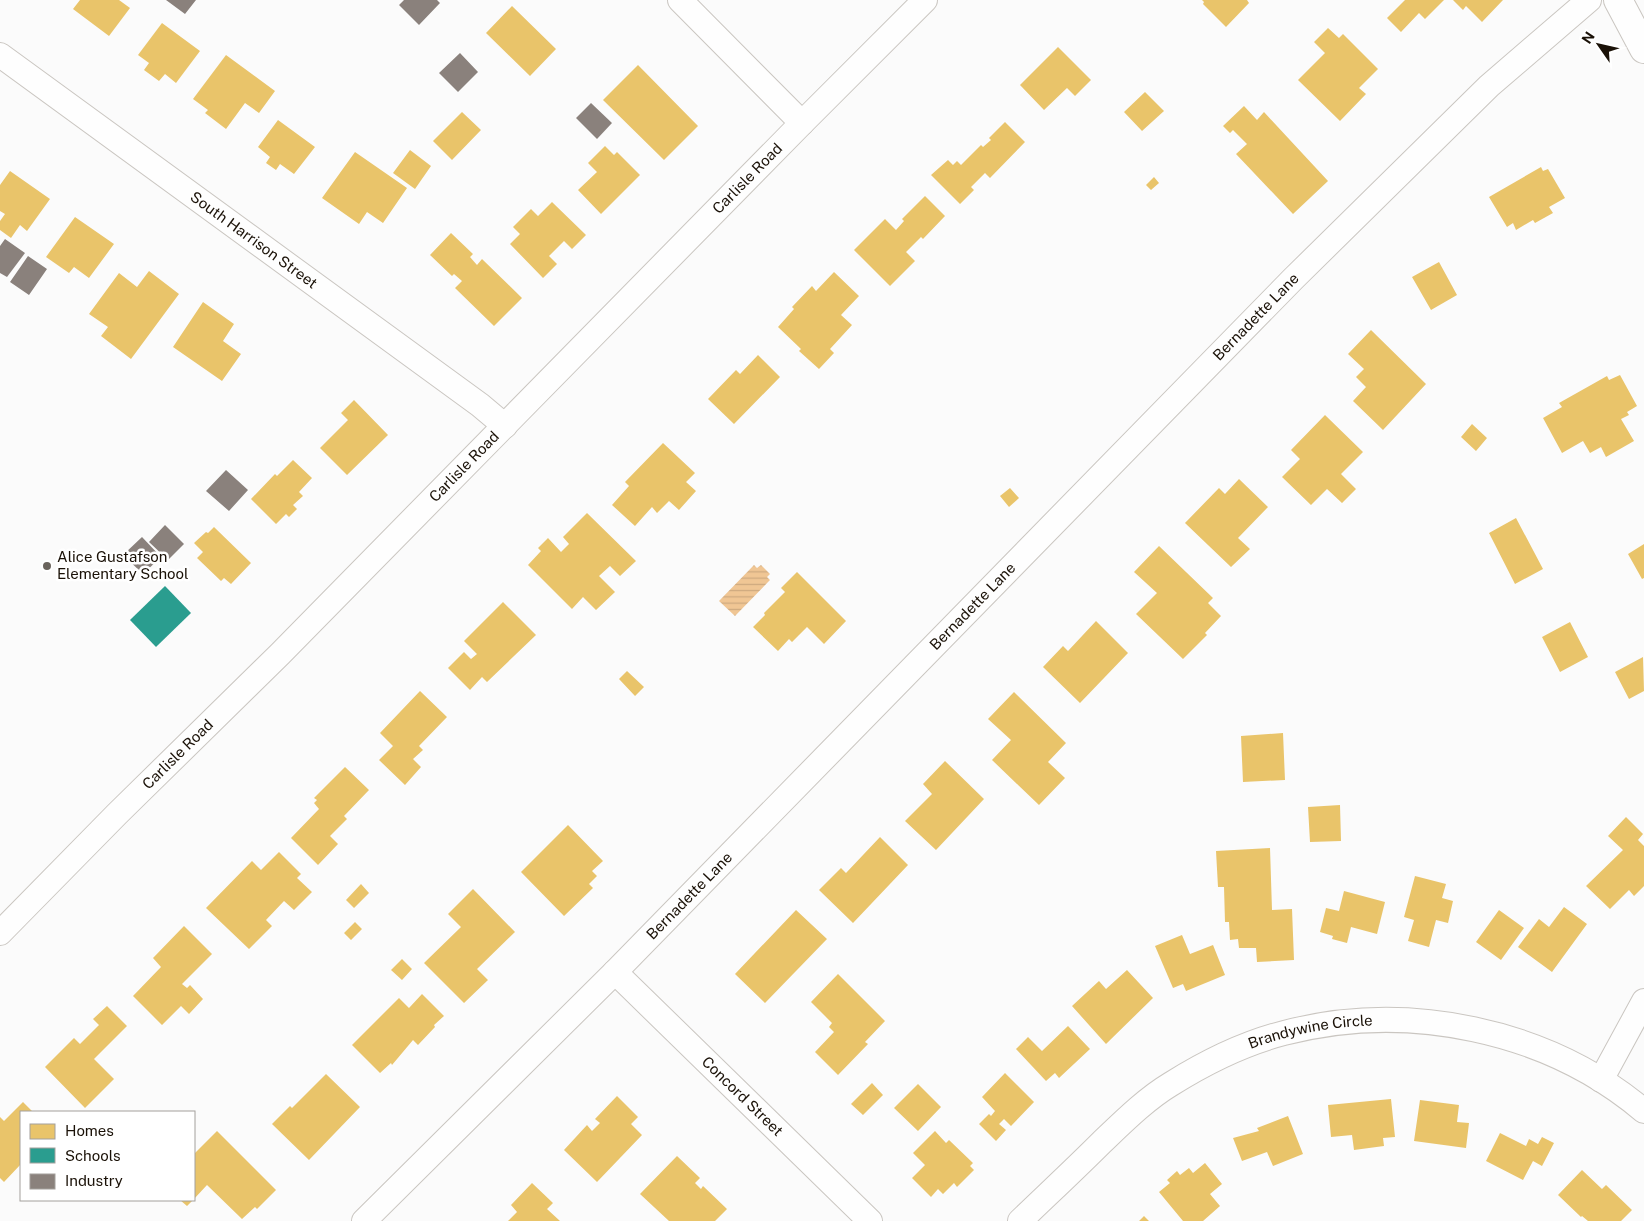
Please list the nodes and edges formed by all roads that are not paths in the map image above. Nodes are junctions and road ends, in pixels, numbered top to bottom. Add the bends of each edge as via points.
1 (680, 0) edge
2 (926, 0) edge
3 (1589, 0) edge
4 (1618, 0) edge
5 (1644, 49) edge
6 (0, 55) edge
7 (802, 123) junction
8 (505, 426) junction
9 (0, 933) edge
10 (615, 972) junction
11 (1644, 1001) edge
12 (1601, 1080) junction
13 (1644, 1111) edge
14 (364, 1221) edge
15 (870, 1221) edge
16 (1020, 1221) edge

1 - 7 street
2 - 7 street, Carlisle Road
3 - 10 street, Bernadette Lane via 1489,86 1293,279
4 - 5 main road
6 - 8 street, South Harrison Street
7 - 8 street, Carlisle Road
8 - 9 street, Carlisle Road
10 - 14 street, Bernadette Lane
10 - 15 street, Concord Street
11 - 12 street
12 - 13 street, Brandywine Circle
12 - 16 street, Brandywine Circle via 1563,1058 1496,1034 1425,1021 1350,1021 1283,1033 1225,1054 1169,1084 1127,1119

